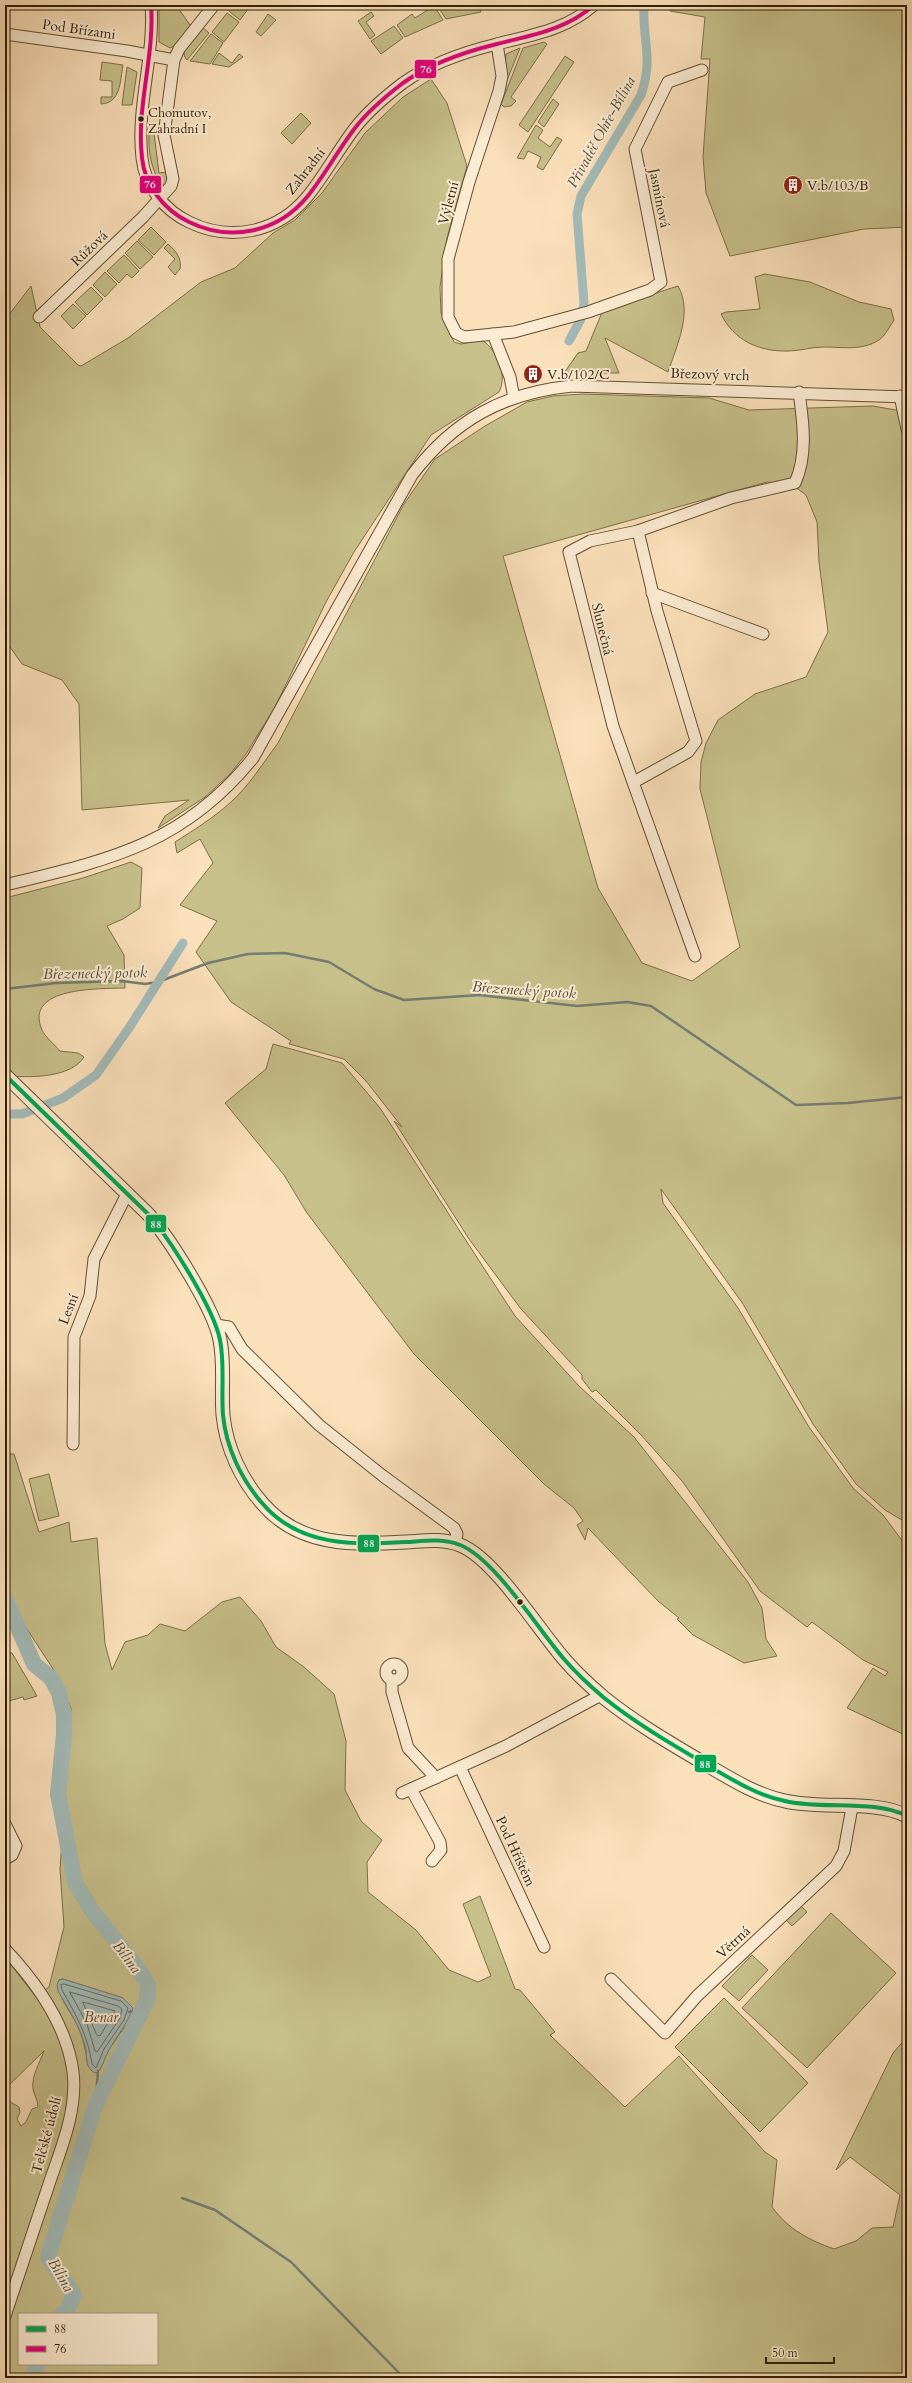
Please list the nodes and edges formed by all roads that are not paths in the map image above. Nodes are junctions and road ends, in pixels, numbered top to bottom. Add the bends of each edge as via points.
1 (151, 5) edge
2 (214, 5) edge
3 (594, 5) edge
4 (5, 34) edge
5 (497, 44) junction
6 (149, 56) junction
7 (174, 60) junction
8 (702, 70) dead end
9 (159, 201) junction
10 (39, 317) dead end
11 (493, 334) junction
12 (799, 392) junction
13 (904, 397) edge
14 (514, 398) junction
15 (907, 428) edge
16 (638, 531) junction
17 (652, 593) junction
18 (763, 634) dead end
19 (634, 782) junction
20 (5, 885) edge
21 (695, 956) dead end
22 (5, 1075) edge
23 (127, 1194) junction
24 (216, 1325) junction
25 (73, 1444) dead end
26 (455, 1543) junction
27 (392, 1681) dead end
28 (601, 1695) junction
29 (460, 1767) junction
30 (436, 1778) junction
31 (852, 1807) junction
32 (907, 1816) edge
33 (5, 1824) edge
34 (5, 1859) edge
35 (432, 1861) dead end
36 (544, 1948) dead end
37 (5, 1949) edge
38 (611, 1979) dead end
39 (5, 2316) edge

1 - 6 street via 153,26
2 - 7 street via 179,49
3 - 5 street, Zahradní via 581,16 548,32
4 - 6 street, Pod Břízami
5 - 9 street, Zahradní via 447,59 404,82 356,127 306,199 292,211 262,229 233,234 219,233 181,218
5 - 11 street, Výletní via 502,76 448,258 447,304 450,325 460,336
6 - 7 street, Pod Břízami
6 - 9 street via 142,111 142,159
7 - 9 street, Růžová via 164,135 173,183
8 - 11 street, Jasmínová via 668,82 635,149 661,282 650,290 588,312 514,332
9 - 10 street, Růžová
11 - 14 street via 510,376
12 - 13 street, Březový vrch
12 - 14 street, Březový vrch via 597,385 553,388
12 - 16 street, Slunečná via 804,431 800,472 795,482 731,498
13 - 15 street
14 - 20 street, Březový vrch via 469,419 448,435 412,475 253,758 224,791 200,812 153,841 84,865
16 - 17 street
16 - 19 street, Slunečná via 590,541 569,552 613,726
17 - 18 street
17 - 19 street via 696,741 688,752
19 - 21 street, Slunečná
22 - 23 street
23 - 24 street via 163,1232
23 - 25 street, Lesní via 94,1259 90,1296 74,1337
24 - 26 street via 229,1327 242,1349 319,1425 383,1476 452,1525 457,1534
24 - 26 street via 223,1358 223,1414 227,1438 246,1480 260,1501 273,1514 300,1532 333,1542 360,1544 438,1540
26 - 28 street via 472,1550 486,1562 564,1659
27 - 30 street via 392,1692 408,1748
28 - 29 street via 506,1746
28 - 31 street via 643,1726 739,1784 782,1801
29 - 30 street
29 - 36 street, Pod Hřištěm
30 - 35 street via 407,1791 440,1842 441,1850
31 - 32 street via 879,1808
31 - 38 street, Větrná via 844,1851 836,1866 697,1996 665,2033 658,2029
33 - 34 street via 16,1846 12,1855
37 - 39 street, Telčské údolí via 37,1988 52,2012 66,2044 73,2073 72,2104 61,2149

